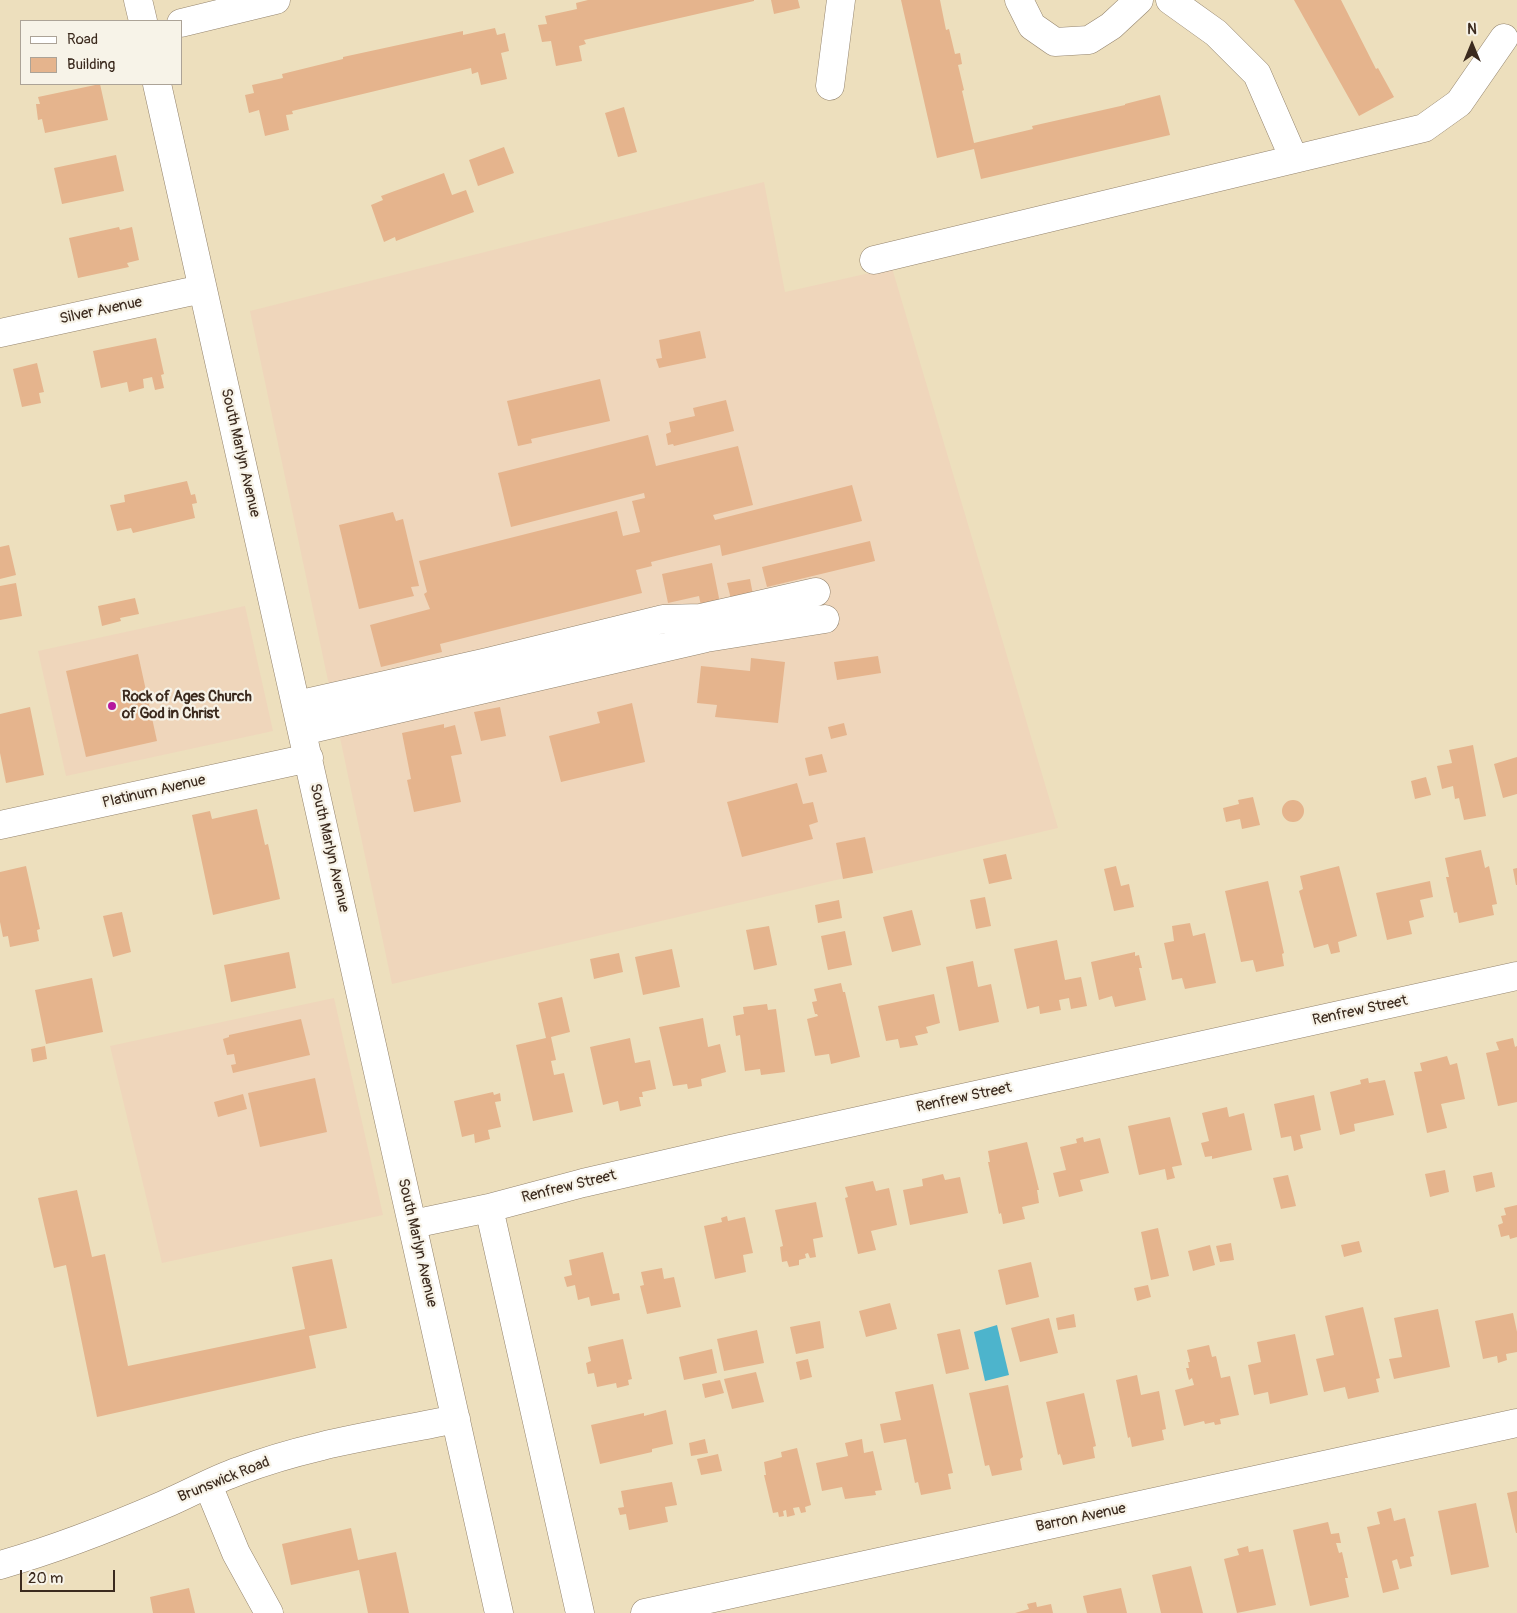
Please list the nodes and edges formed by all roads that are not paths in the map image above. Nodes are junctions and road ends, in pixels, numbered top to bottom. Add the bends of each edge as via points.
1 (138, 0) edge
2 (276, 0) edge
3 (841, 0) edge
4 (1019, 0) edge
5 (1139, 0) edge
6 (1170, 0) edge
7 (143, 20) edge
8 (182, 23) edge
9 (1504, 38) dead end
10 (157, 85) edge
11 (830, 86) dead end
12 (1294, 159) junction
13 (874, 260) dead end
14 (202, 289) junction
15 (0, 333) edge
16 (816, 592) dead end
17 (825, 620) dead end
18 (300, 718) junction
19 (308, 758) junction
20 (0, 825) edge
21 (1517, 976) edge
22 (489, 1208) junction
23 (413, 1224) junction
24 (456, 1419) junction
25 (1517, 1423) edge
26 (208, 1485) junction
27 (0, 1565) edge
28 (268, 1613) edge
29 (500, 1613) edge
30 (580, 1613) edge
31 (645, 1613) edge

1 - 7 street
2 - 8 street
3 - 11 street
4 - 5 street via 1032,26 1055,42 1089,40 1112,26
6 - 12 street via 1216,33 1257,74
9 - 12 street via 1459,103 1424,128
10 - 14 street, South Marlyn Avenue
12 - 13 street
14 - 15 street, Silver Avenue
14 - 18 street, South Marlyn Avenue
16 - 18 street via 701,618 664,619 488,662
17 - 18 street via 706,638
18 - 19 street, South Marlyn Avenue
19 - 20 street, Platinum Avenue
19 - 23 street, South Marlyn Avenue
21 - 22 street, Renfrew Street via 731,1149
22 - 23 street, Renfrew Street
22 - 30 street
23 - 24 street, South Marlyn Avenue
24 - 26 street, Brunswick Road via 331,1443 238,1471
24 - 29 street, South Marlyn Avenue
25 - 31 street, Barron Avenue
26 - 27 street, Brunswick Road via 49,1551
26 - 28 street via 236,1553

